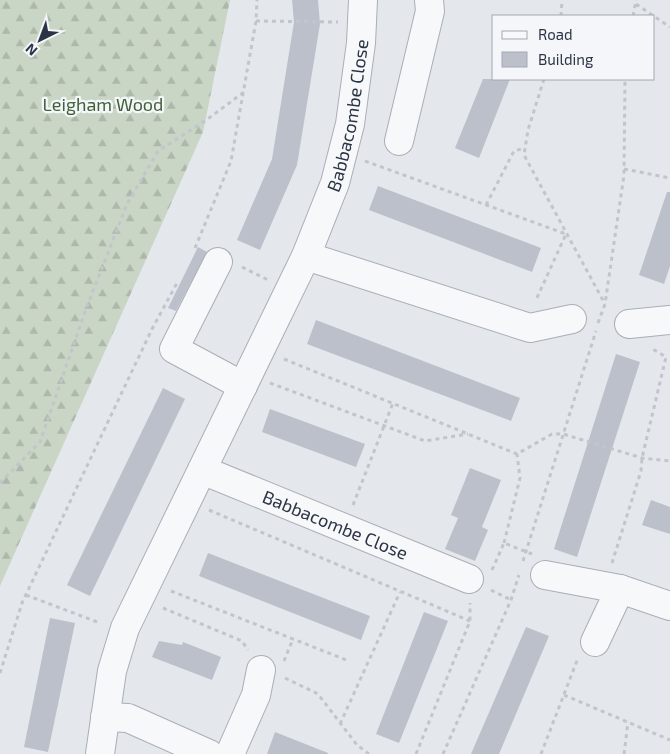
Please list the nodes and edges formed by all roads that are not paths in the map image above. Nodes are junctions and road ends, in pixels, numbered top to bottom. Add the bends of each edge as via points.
1 (428, 0) edge
2 (362, 11) edge
3 (399, 141) dead end
4 (306, 256) junction
5 (218, 262) dead end
6 (572, 319) dead end
7 (670, 320) edge
8 (618, 325) road end
9 (246, 381) junction
10 (202, 470) junction
11 (545, 575) road end
12 (469, 579) road end
13 (612, 588) junction
14 (670, 606) edge
15 (588, 646) road end
16 (261, 670) dead end
17 (105, 717) junction
18 (169, 745) edge
19 (100, 754) edge
20 (209, 754) edge
21 (230, 754) edge

1 - 3 street via 430,11
2 - 4 street, Babbacombe Close via 350,124 335,183
4 - 6 street via 530,328
4 - 9 street, Babbacombe Close
5 - 9 street via 174,349
7 - 8 street
9 - 10 street, Babbacombe Close
10 - 12 street, Babbacombe Close
10 - 17 street, Babbacombe Close via 124,632 112,671
11 - 13 street
13 - 14 street
13 - 15 street
16 - 21 street via 256,694
17 - 18 street via 128,718
17 - 19 street, Babbacombe Close
18 - 20 street

